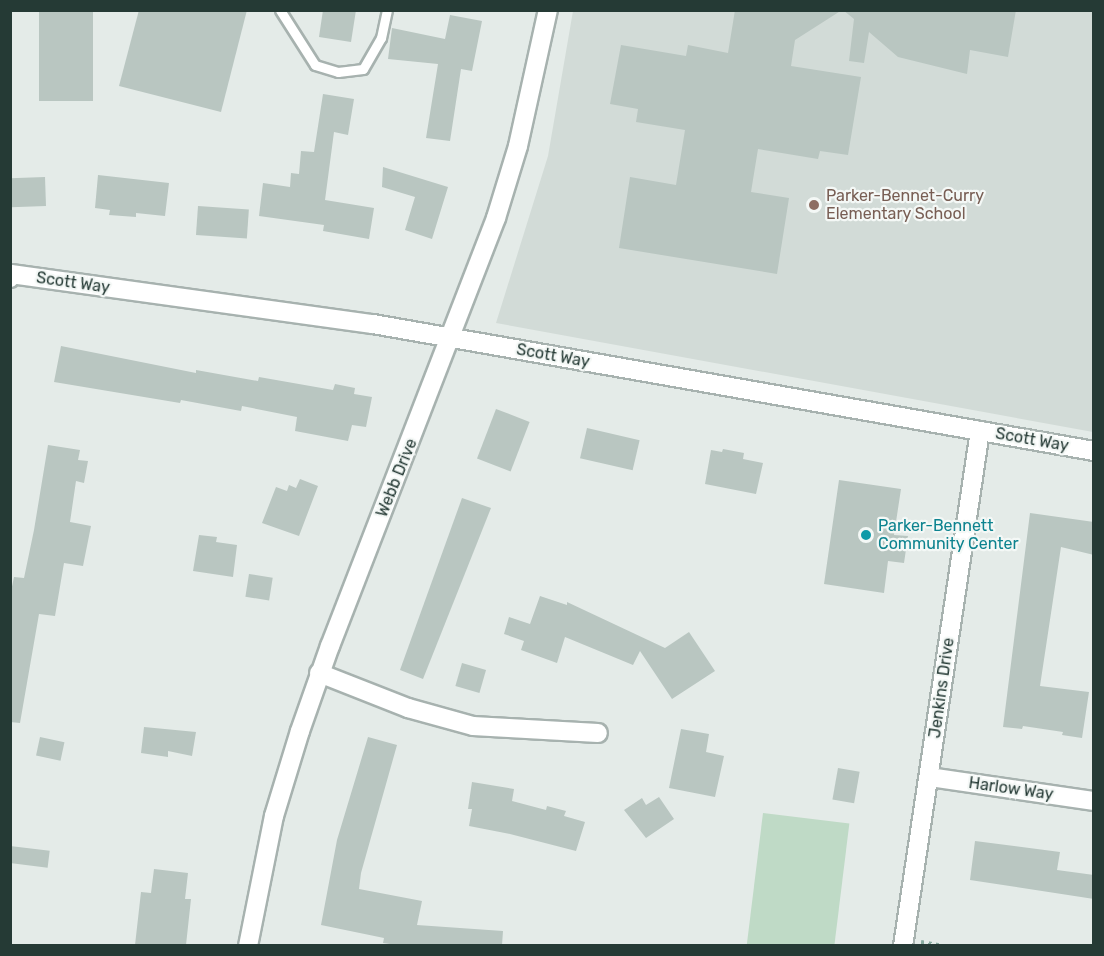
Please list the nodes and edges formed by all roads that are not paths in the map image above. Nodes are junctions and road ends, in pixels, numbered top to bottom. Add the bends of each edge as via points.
1 (280, 10) edge
2 (387, 10) edge
3 (548, 10) edge
4 (11, 276) edge
5 (451, 338) junction
6 (980, 431) junction
7 (1094, 451) edge
8 (320, 673) junction
9 (598, 733) dead end
10 (929, 777) junction
11 (1094, 801) edge
12 (248, 945) edge
13 (903, 945) edge

1 - 2 lane via 315,65 338,72 363,69 381,38
3 - 5 street, Webb Drive via 508,182
4 - 5 street, Scott Way via 296,312
5 - 6 street, Scott Way
5 - 8 street, Webb Drive
6 - 7 street, Scott Way
6 - 10 street, Jenkins Drive
8 - 9 street via 408,708 473,726
8 - 12 street, Webb Drive via 274,816
10 - 11 street, Harlow Way
10 - 13 street, Jenkins Drive

